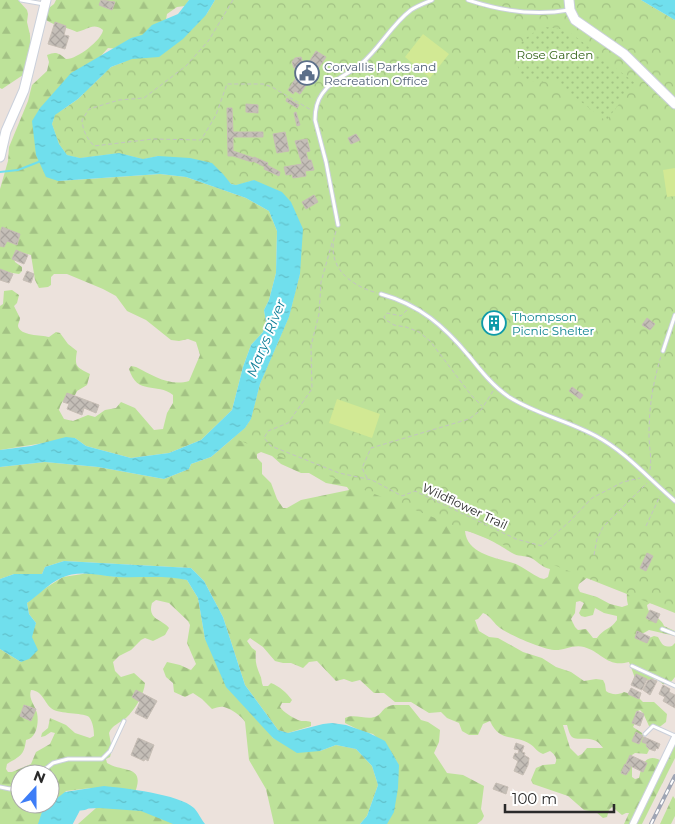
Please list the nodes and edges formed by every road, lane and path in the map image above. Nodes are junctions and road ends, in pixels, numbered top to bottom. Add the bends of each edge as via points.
1 (21, 0) edge
2 (233, 0) edge
3 (432, 0) edge
4 (468, 0) edge
5 (569, 0) edge
6 (46, 2) edge
7 (570, 10) junction
8 (675, 104) edge
9 (315, 113) junction
10 (3, 131) edge
11 (0, 157) edge
12 (338, 225) joint
13 (332, 243) junction
14 (381, 294) joint
15 (409, 304) junction
16 (675, 315) edge
17 (663, 351) joint
18 (497, 387) junction
19 (483, 407) junction
20 (650, 477) junction
21 (367, 479) junction
22 (663, 491) junction
23 (675, 501) edge
24 (646, 526) dead end
25 (594, 555) dead end
26 (662, 629) dead end
27 (675, 634) edge
28 (632, 666) dead end
29 (675, 686) edge
30 (124, 721) dead end
31 (645, 734) dead end
32 (675, 737) edge
33 (52, 764) edge
34 (632, 824) edge

1 - 6 lane
2 - 9 path via 209,40 186,66 144,98 119,100 89,109 82,120 88,139 94,146 152,139 200,140 216,115 227,84 272,86
3 - 9 lane via 411,10 361,64 328,86 319,98
4 - 7 lane via 517,11 548,13
5 - 7 street
6 - 10 street via 24,90
7 - 8 street via 575,20 624,54
9 - 12 lane
10 - 11 street
12 - 13 path
13 - 14 path via 336,263 350,281
13 - 21 path, Wildflower Trail via 321,282 319,314 311,346 312,389 288,422 268,431 264,438 271,446
14 - 15 lane
15 - 18 lane via 440,325
15 - 19 path via 402,316 387,313 384,317 394,325 419,332 430,341 470,395
16 - 17 lane
17 - 20 path via 652,388
18 - 19 path
18 - 20 lane via 523,405 596,436
19 - 21 path via 469,419 371,448 362,468
20 - 21 path, Wildflower Trail via 623,482 592,498 542,546 516,539 415,491 402,496
20 - 22 lane
20 - 25 path via 603,527
22 - 23 lane
22 - 24 path
26 - 27 lane
28 - 29 lane
30 - 33 lane via 110,751 102,759 68,759
31 - 32 lane via 653,726
32 - 34 street

